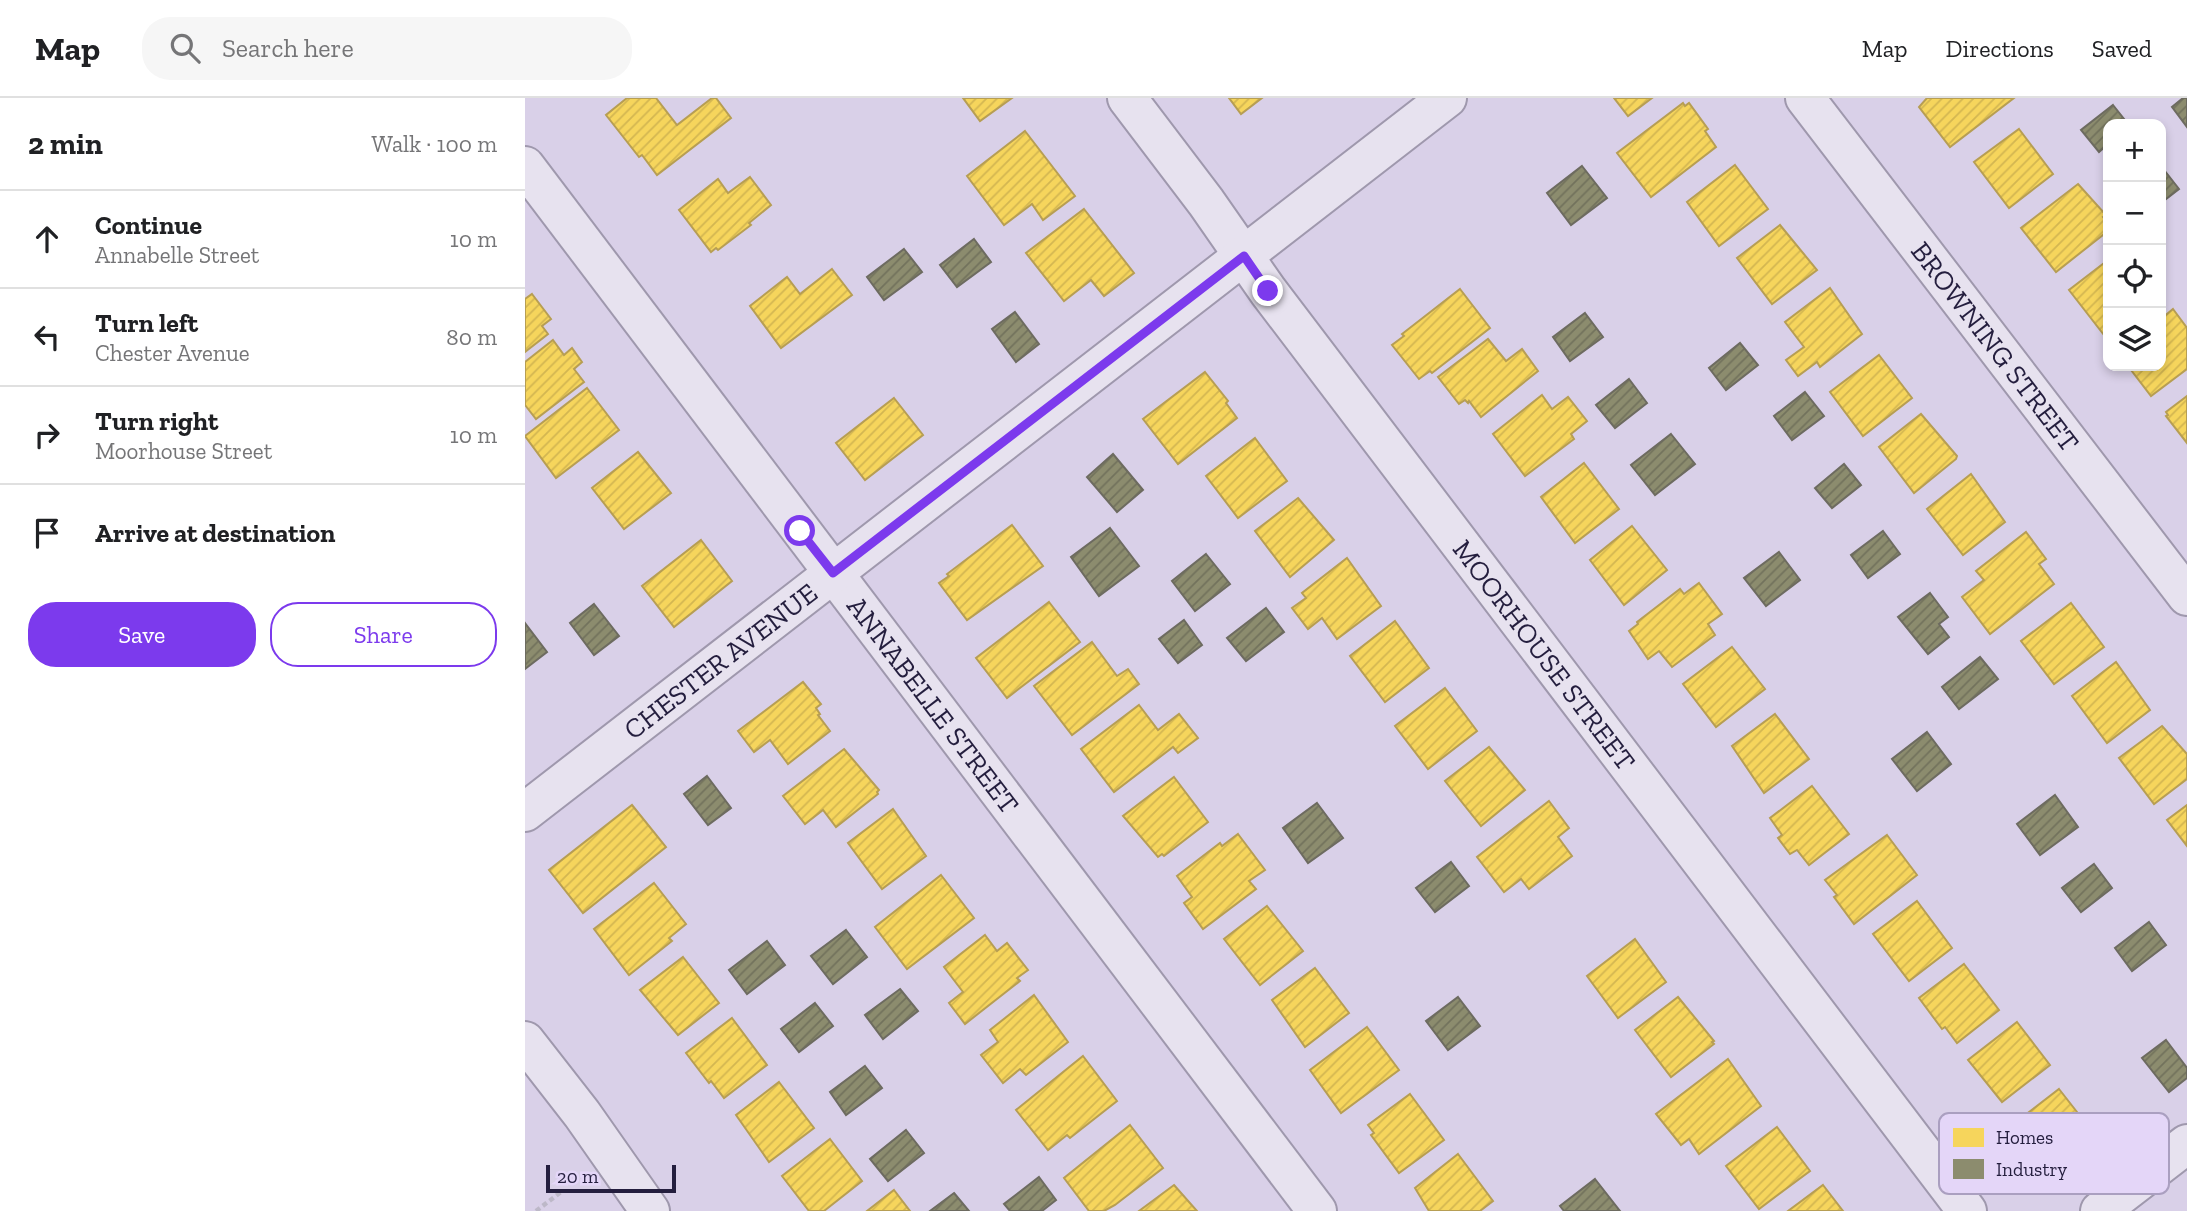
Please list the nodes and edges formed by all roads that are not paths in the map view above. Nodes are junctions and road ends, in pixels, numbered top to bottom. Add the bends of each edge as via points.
1 (1127, 98) edge
2 (1447, 98) edge
3 (1805, 98) edge
4 (525, 166) edge
5 (1244, 256) junction
6 (833, 573) junction
7 (2187, 596) edge
8 (525, 812) edge
9 (525, 1041) edge
10 (2187, 1144) edge
11 (2169, 1158) edge
12 (1939, 1174) edge
13 (1954, 1194) edge
14 (2122, 1194) edge
15 (650, 1211) edge
16 (1317, 1211) edge
17 (1967, 1211) edge
18 (2100, 1211) edge

1 - 5 street, MOORHOUSE STREET
2 - 5 street, CHESTER AVENUE
3 - 7 street, BROWNING STREET
4 - 6 street, ANNABELLE STREET
5 - 6 street, CHESTER AVENUE
5 - 12 street, MOORHOUSE STREET
6 - 8 street, CHESTER AVENUE
6 - 16 street, ANNABELLE STREET
9 - 15 street
10 - 11 street
13 - 17 street, MOORHOUSE STREET
14 - 18 street

